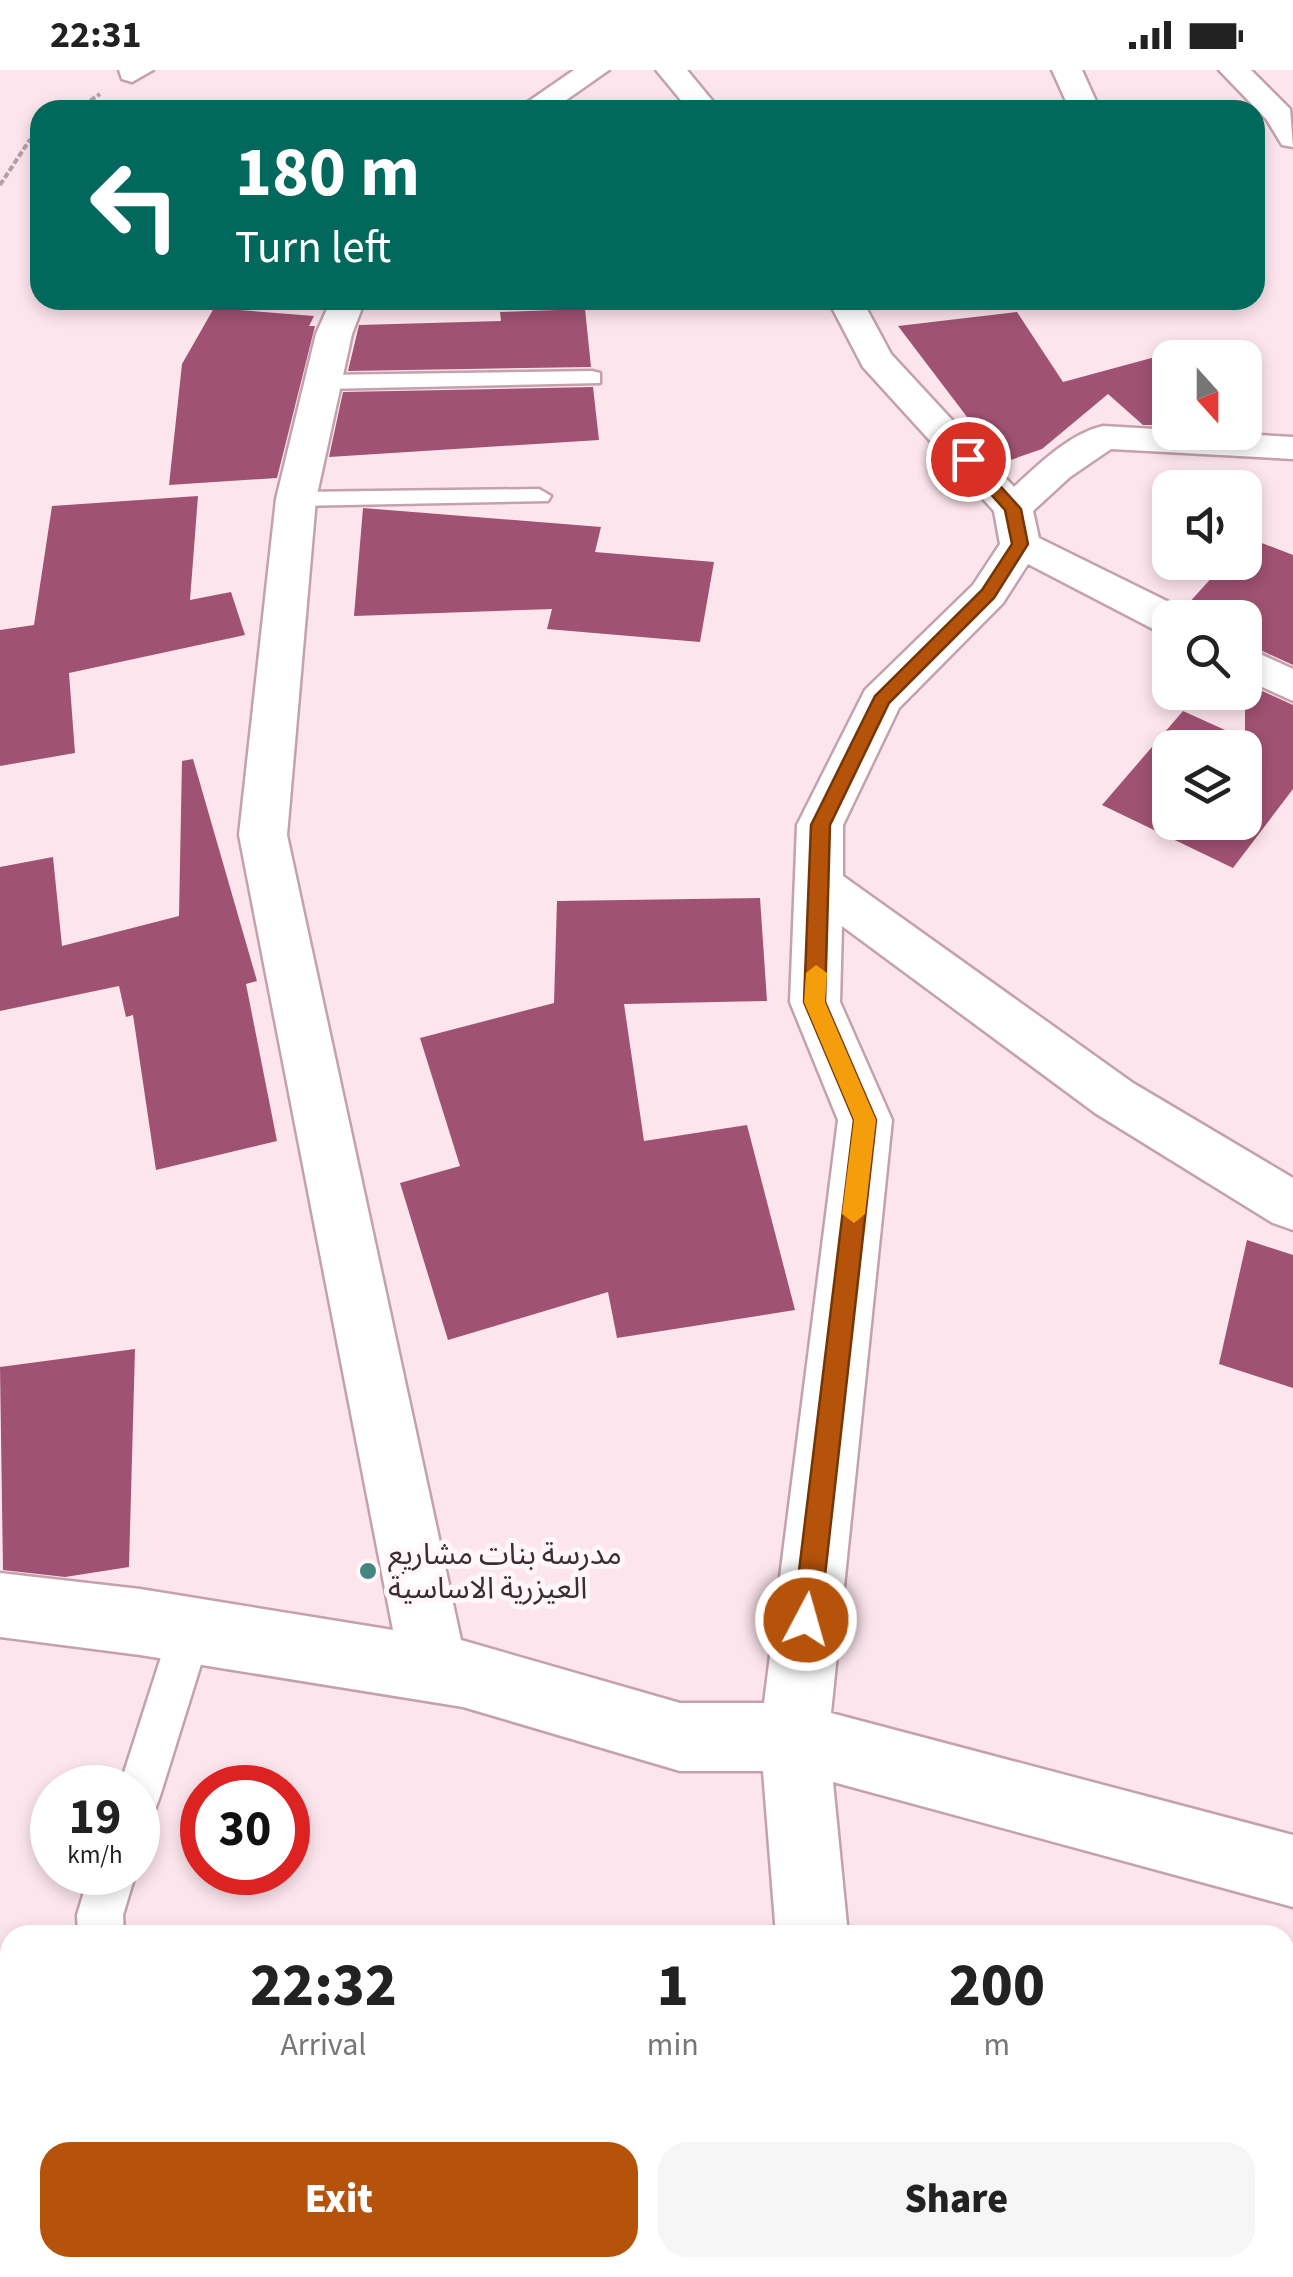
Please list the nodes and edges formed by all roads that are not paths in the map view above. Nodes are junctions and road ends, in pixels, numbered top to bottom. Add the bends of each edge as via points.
1 (594, 70) edge
2 (672, 70) edge
3 (1067, 70) edge
4 (1234, 70) edge
5 (547, 100) edge
6 (697, 100) edge
7 (1081, 100) edge
8 (1263, 100) edge
9 (1265, 102) edge
10 (1293, 138) edge
11 (344, 310) edge
12 (850, 310) edge
13 (592, 378) dead end
14 (323, 382) junction
15 (1293, 448) edge
16 (539, 496) dead end
17 (296, 499) junction
18 (1016, 527) junction
19 (1152, 609) edge
20 (1262, 670) edge
21 (1293, 687) edge
22 (820, 885) junction
23 (1293, 1206) edge
24 (0, 1606) edge
25 (191, 1629) junction
26 (434, 1669) junction
27 (794, 1737) junction
28 (148, 1765) edge
29 (1293, 1871) edge
30 (106, 1895) edge
31 (100, 1925) edge
32 (811, 1925) edge

1 - 5 street
2 - 6 street
3 - 7 street
4 - 8 street
9 - 10 street
11 - 14 street
12 - 18 street via 876,359
13 - 14 lane
14 - 17 street
15 - 18 street via 1102,437 1056,470
16 - 17 lane
17 - 26 street via 263,835
18 - 19 street
18 - 22 street via 988,594 882,700 820,825
20 - 21 street
22 - 23 street via 1114,1098
22 - 27 street via 815,1002 865,1120
24 - 25 street
25 - 26 street
25 - 28 lane
26 - 27 street via 680,1737
27 - 29 street
27 - 32 street
30 - 31 lane

